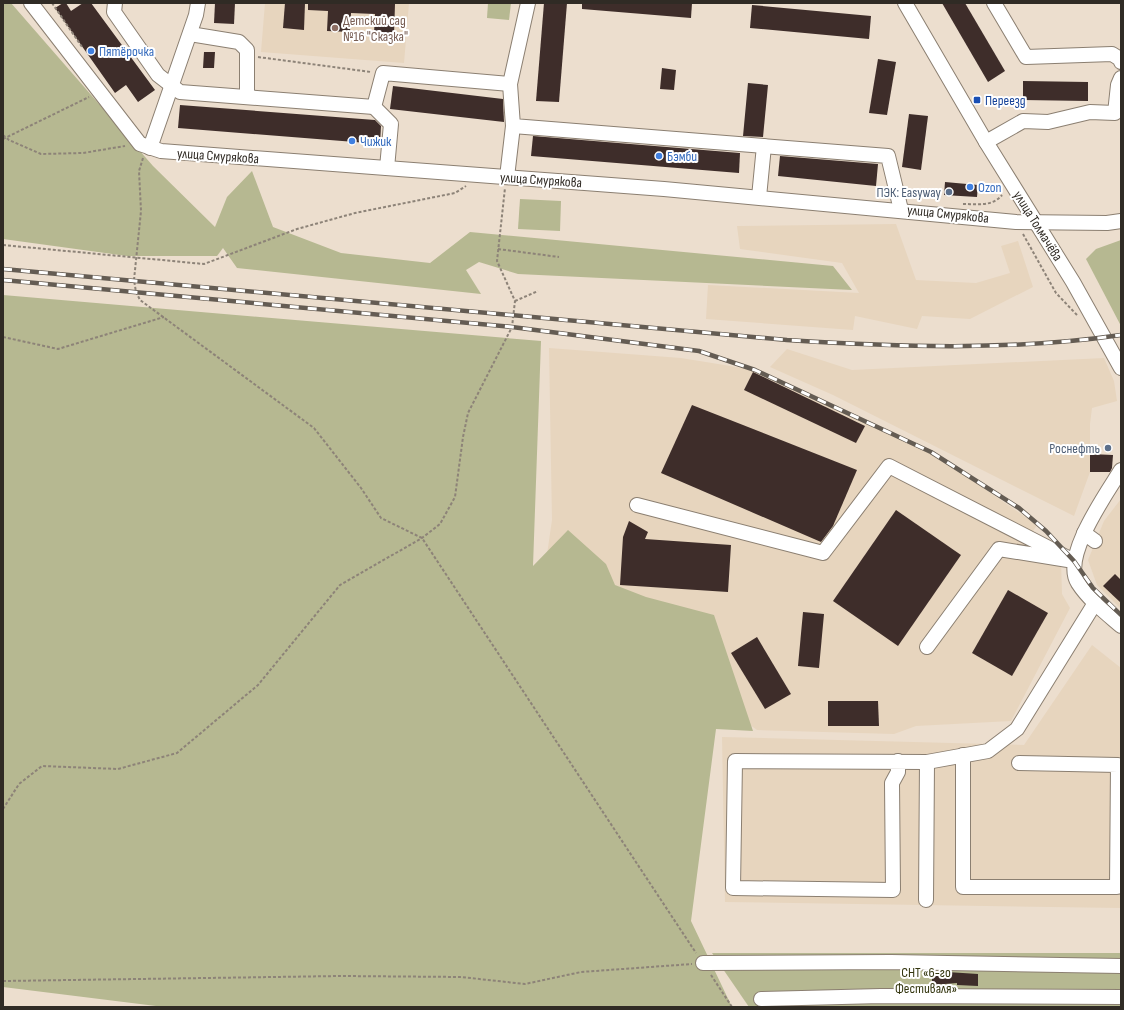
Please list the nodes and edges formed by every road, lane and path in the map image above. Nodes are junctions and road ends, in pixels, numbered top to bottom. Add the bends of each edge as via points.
1 (31, 3) edge
2 (115, 3) edge
3 (198, 3) edge
4 (528, 3) edge
5 (905, 3) edge
6 (994, 3) edge
7 (190, 34) junction
8 (247, 56) junction
9 (1121, 62) edge
10 (383, 73) junction
11 (1121, 78) edge
12 (510, 84) junction
13 (171, 86) junction
14 (92, 95) dead end
15 (247, 97) junction
16 (374, 107) junction
17 (1118, 113) edge
18 (513, 126) junction
19 (3, 134) edge
20 (6, 138) junction
21 (3, 139) edge
22 (986, 142) junction
23 (146, 146) junction
24 (764, 146) junction
25 (387, 168) junction
26 (484, 176) junction
27 (507, 177) junction
28 (760, 197) junction
29 (901, 210) junction
30 (1121, 221) edge
31 (1035, 222) junction
32 (1020, 228) dead end
33 (3, 244) edge
34 (498, 249) junction
35 (559, 257) dead end
36 (138, 258) junction
37 (538, 291) dead end
38 (515, 301) junction
39 (164, 317) junction
40 (1080, 318) dead end
41 (3, 337) edge
42 (1121, 368) edge
43 (1121, 470) edge
44 (636, 505) dead end
45 (422, 538) junction
46 (1074, 560) junction
47 (1095, 604) junction
48 (1121, 626) edge
49 (927, 647) dead end
50 (963, 755) junction
51 (898, 761) junction
52 (927, 762) junction
53 (1019, 763) dead end
54 (3, 809) edge
55 (926, 900) dead end
56 (703, 963) junction
57 (1121, 966) edge
58 (3, 981) edge
59 (1121, 997) edge
60 (761, 999) dead end
61 (732, 1007) edge

1 - 23 street
2 - 13 street via 114,12 158,75
3 - 7 street
4 - 12 street
5 - 22 street, улица Толмачёва
6 - 9 street via 1026,57 1112,54
7 - 8 street via 239,42 247,50
7 - 13 street
8 - 10 path
8 - 15 street
10 - 12 street
10 - 16 street
11 - 17 street via 1118,85
12 - 18 street
13 - 15 street via 180,92
13 - 23 street
14 - 20 path
15 - 16 street
16 - 25 street via 391,124
17 - 22 street via 1090,112 1048,122 1023,121
18 - 24 street
18 - 27 street
19 - 20 path
20 - 21 path
20 - 23 path via 41,154 83,153
22 - 31 street, улица Толмачёва
23 - 25 street, улица Смурякова via 161,152
23 - 36 path via 139,171 141,211
24 - 28 street
24 - 29 street via 888,156
25 - 26 street, улица Смурякова
26 - 27 street, улица Смурякова
26 - 36 path via 455,193 355,213 311,225 204,264
27 - 28 street, улица Смурякова
27 - 34 path
28 - 29 street, улица Смурякова
29 - 31 street, улица Смурякова
30 - 31 street, улица Смурякова
31 - 42 street, улица Толмачёва via 1073,282
32 - 40 path via 1056,293
33 - 36 path
34 - 35 path
34 - 38 path via 497,261
36 - 39 path via 134,280 136,292 140,300
37 - 38 path
38 - 45 path via 512,327 468,413 462,437 456,497 440,524
39 - 41 path via 58,349
39 - 45 path via 314,428 381,518
43 - 46 street via 1090,537
44 - 46 street via 823,554 889,466
45 - 54 path via 340,585 258,685 177,753 118,769 42,766 19,784
45 - 56 path
46 - 47 street via 1077,582
46 - 49 street via 999,549
47 - 48 street
47 - 50 street via 1017,729 988,751
50 - 52 street
50 - 53 street via 963,887 1117,887 1118,765
51 - 51 street via 735,761 733,888 893,890 892,783 898,772
51 - 52 street
52 - 55 street
56 - 57 street via 891,962
56 - 58 path via 581,972 525,984 461,977 341,976
56 - 61 path
59 - 60 street via 881,996

